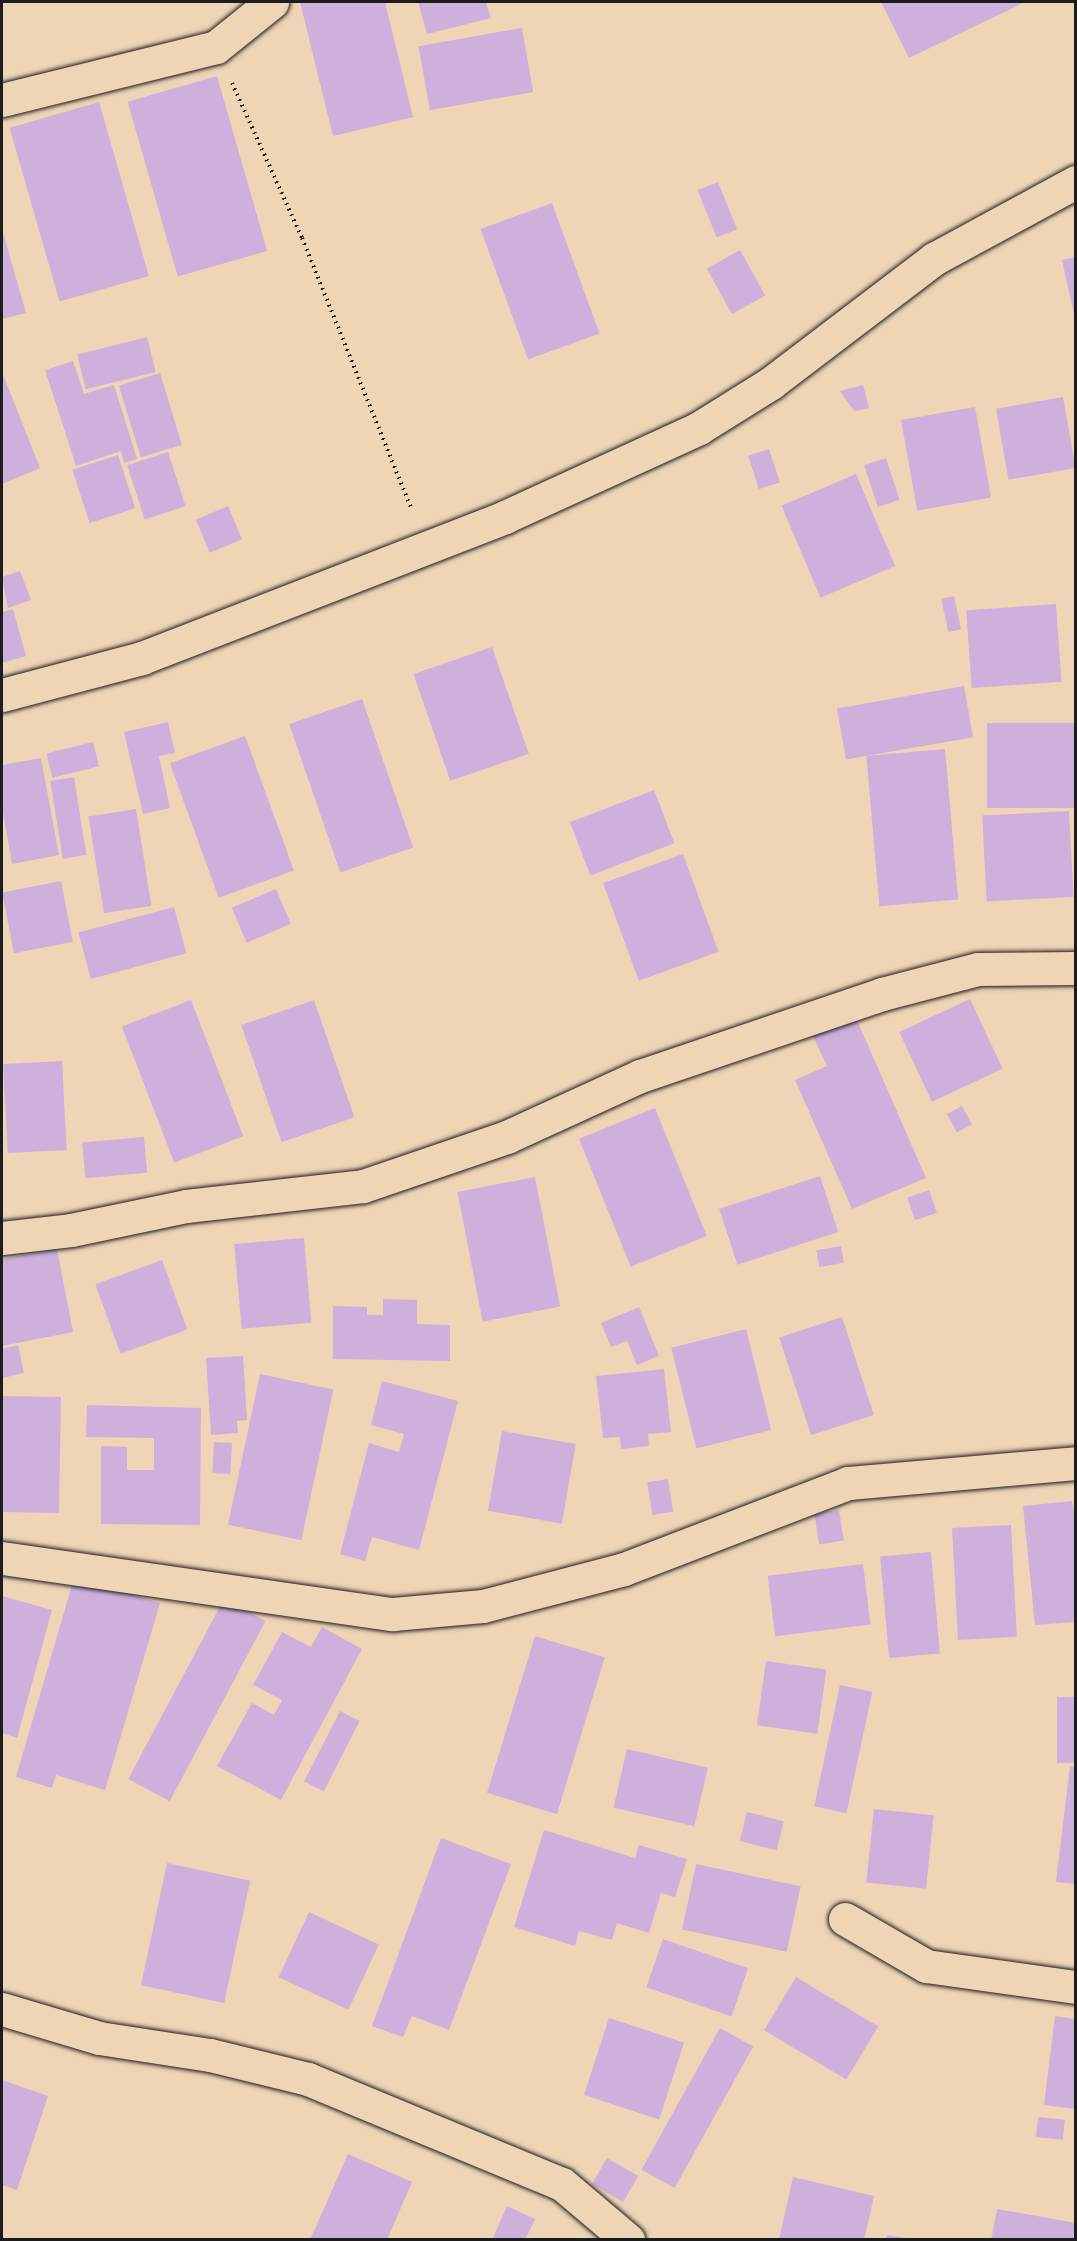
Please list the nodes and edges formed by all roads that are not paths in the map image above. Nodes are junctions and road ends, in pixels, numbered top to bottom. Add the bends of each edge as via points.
1 (272, 2) edge
2 (2, 100) edge
3 (1076, 182) edge
4 (2, 695) edge
5 (1076, 968) edge
6 (2, 1238) edge
7 (1076, 1463) edge
8 (2, 1558) edge
9 (845, 1918) dead end
10 (1076, 1987) edge
11 (2, 2009) edge
12 (628, 2240) edge

1 - 2 street via 216,46
3 - 4 street via 934,260 771,383 699,428 504,517 142,657
5 - 6 street via 978,969 882,994 640,1076 507,1137 363,1186 186,1206 70,1230
7 - 8 street via 848,1483 624,1569 483,1606 393,1614
9 - 10 street via 926,1966
11 - 12 street via 99,2038 210,2055 308,2079 562,2184

